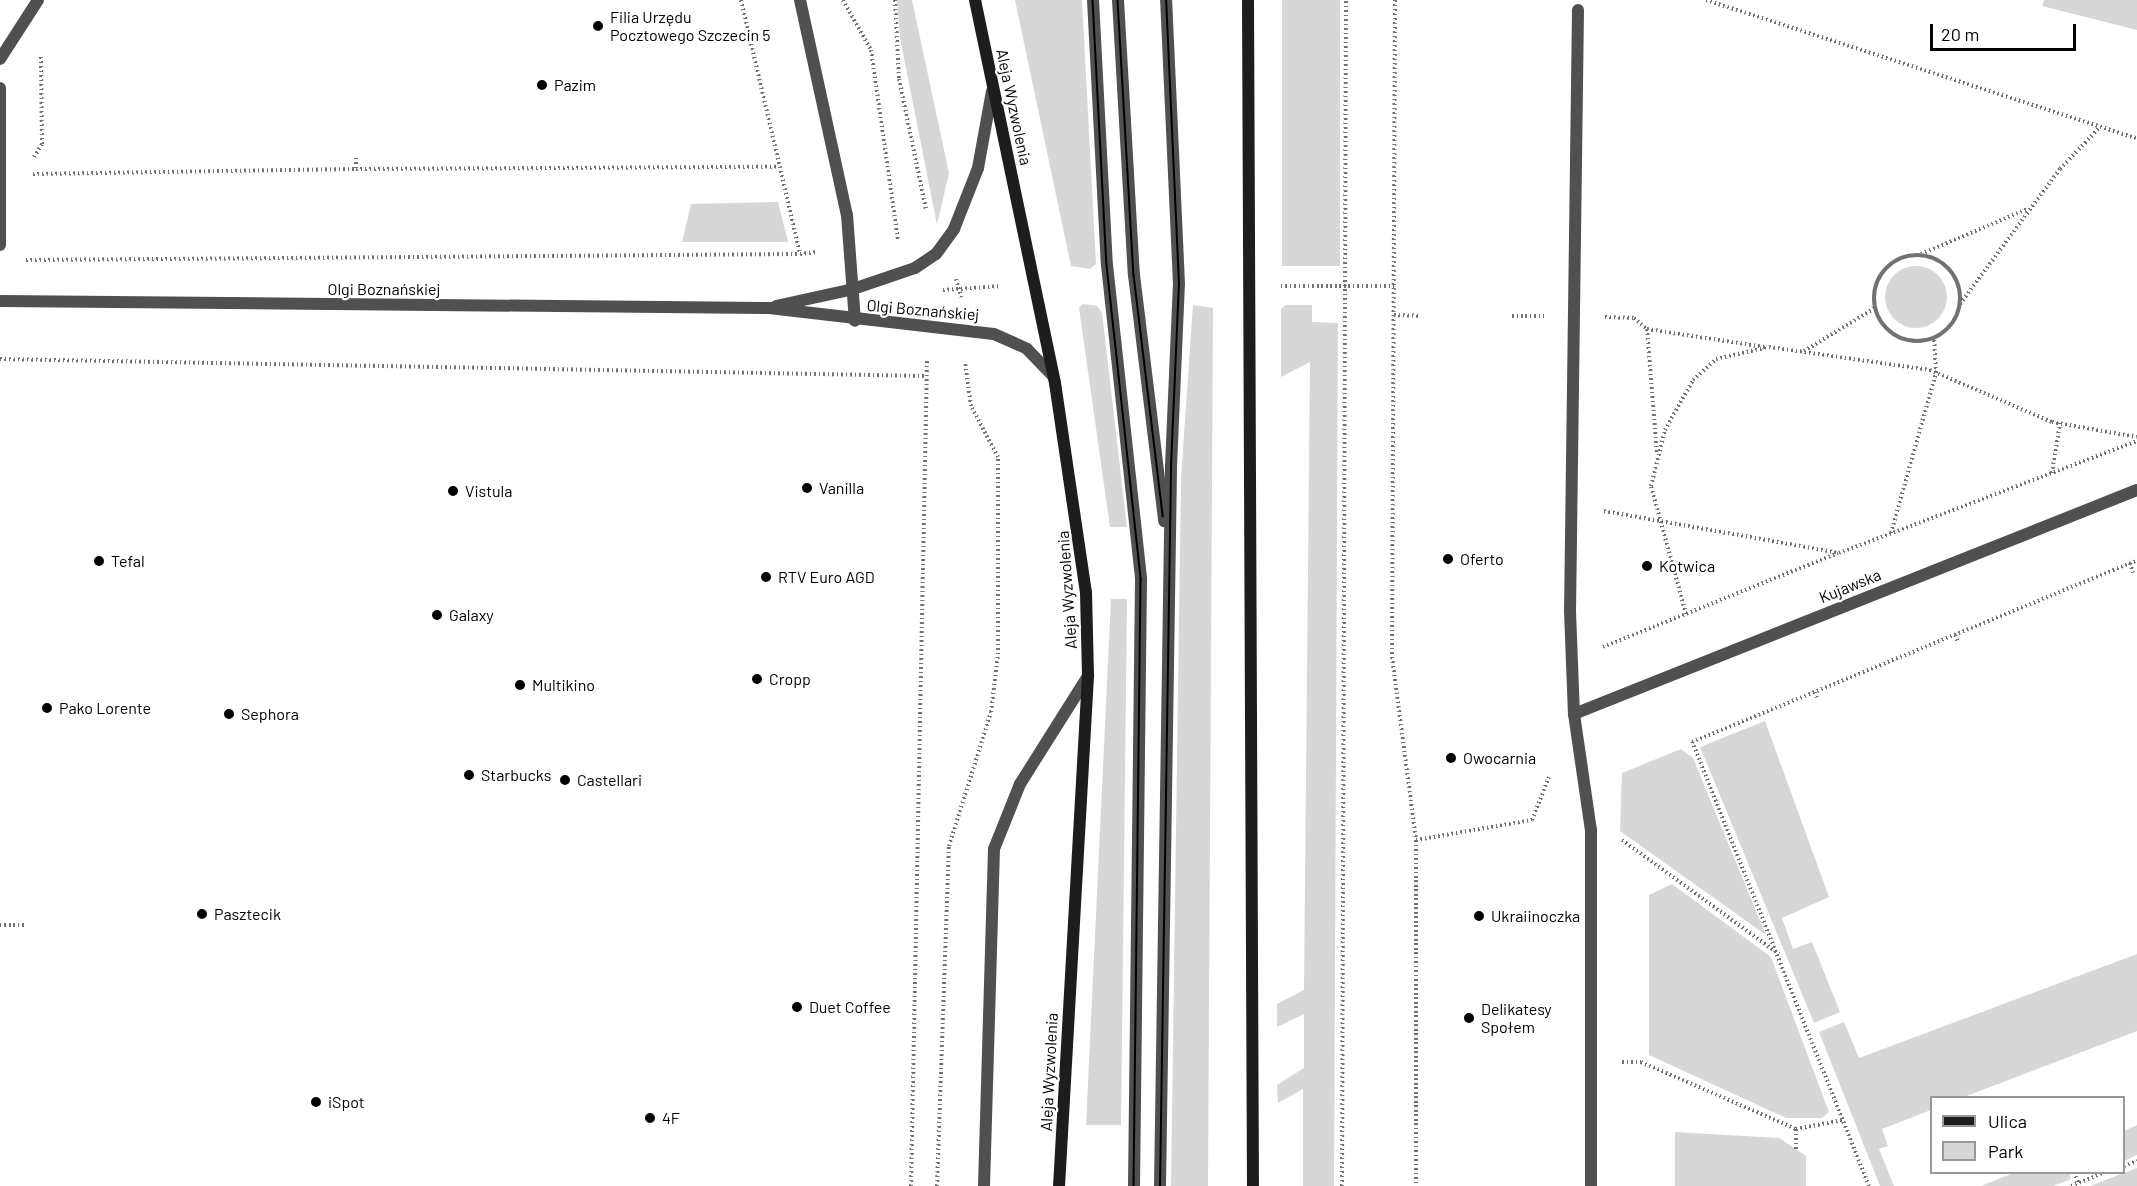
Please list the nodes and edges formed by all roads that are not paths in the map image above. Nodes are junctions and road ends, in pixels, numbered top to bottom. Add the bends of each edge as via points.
1 (38, 0) edge
2 (800, 0) edge
3 (975, 0) edge
4 (1093, 0) edge
5 (1118, 0) edge
6 (1166, 0) edge
7 (1248, 0) edge
8 (1578, 10) dead end
9 (0, 59) edge
10 (988, 64) junction
11 (0, 88) edge
12 (0, 245) edge
13 (854, 289) junction
14 (0, 301) edge
15 (768, 308) junction
16 (855, 321) junction
17 (1055, 383) junction
18 (2137, 490) edge
19 (1169, 609) junction
20 (1088, 676) junction
21 (1574, 714) junction
22 (984, 1186) edge
23 (1059, 1186) edge
24 (1134, 1186) edge
25 (1160, 1186) edge
26 (1253, 1186) edge
27 (1591, 1186) edge

1 - 9 street
2 - 13 street via 851,248
3 - 10 street, Aleja Wyzwolenia
4 - 24 street via 1107,264 1141,579
5 - 19 street via 1131,249 1164,525
6 - 19 street via 1179,272
7 - 26 street
8 - 21 street via 1572,505
10 - 13 street, Olgi Boznańskiej via 988,129 954,229 928,260
10 - 17 street, Aleja Wyzwolenia
11 - 12 street
13 - 15 street, Olgi Boznańskiej
13 - 16 street
14 - 15 street, Olgi Boznańskiej
15 - 16 street, Olgi Boznańskiej
16 - 17 street, Olgi Boznańskiej via 994,334 1027,349 1045,364
17 - 20 street, Aleja Wyzwolenia via 1081,546
18 - 21 street, Kujawska
19 - 25 street
20 - 22 street via 1020,784 994,849
20 - 23 street, Aleja Wyzwolenia
21 - 27 street via 1591,830

